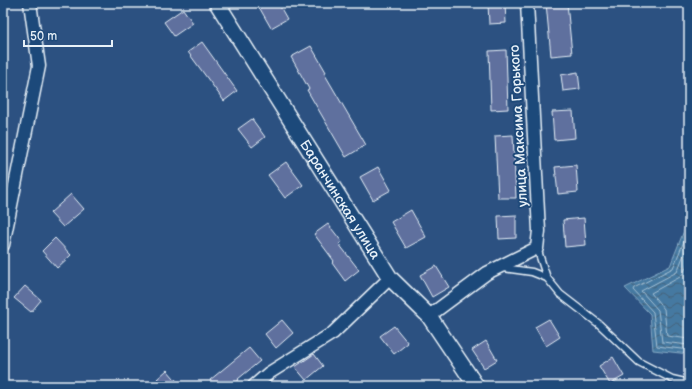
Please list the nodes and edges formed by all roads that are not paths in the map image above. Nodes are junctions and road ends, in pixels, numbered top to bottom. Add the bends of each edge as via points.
1 (30, 3) edge
2 (217, 3) edge
3 (527, 3) edge
4 (3, 245) edge
5 (537, 248) junction
6 (497, 268) junction
7 (390, 278) junction
8 (547, 278) junction
9 (429, 316) junction
10 (689, 383) edge
11 (254, 386) edge
12 (476, 386) edge

1 - 4 street via 39,66
2 - 7 street, Баранчинская улица
3 - 5 street, улица Максима Горького via 539,231
5 - 6 street
5 - 8 lane
6 - 8 lane via 532,272
6 - 9 street via 487,272
7 - 9 street, Баранчинская улица
7 - 11 street via 333,333 269,373
8 - 10 lane via 560,294 600,324 639,362 672,379
9 - 12 street, Баранчинская улица

